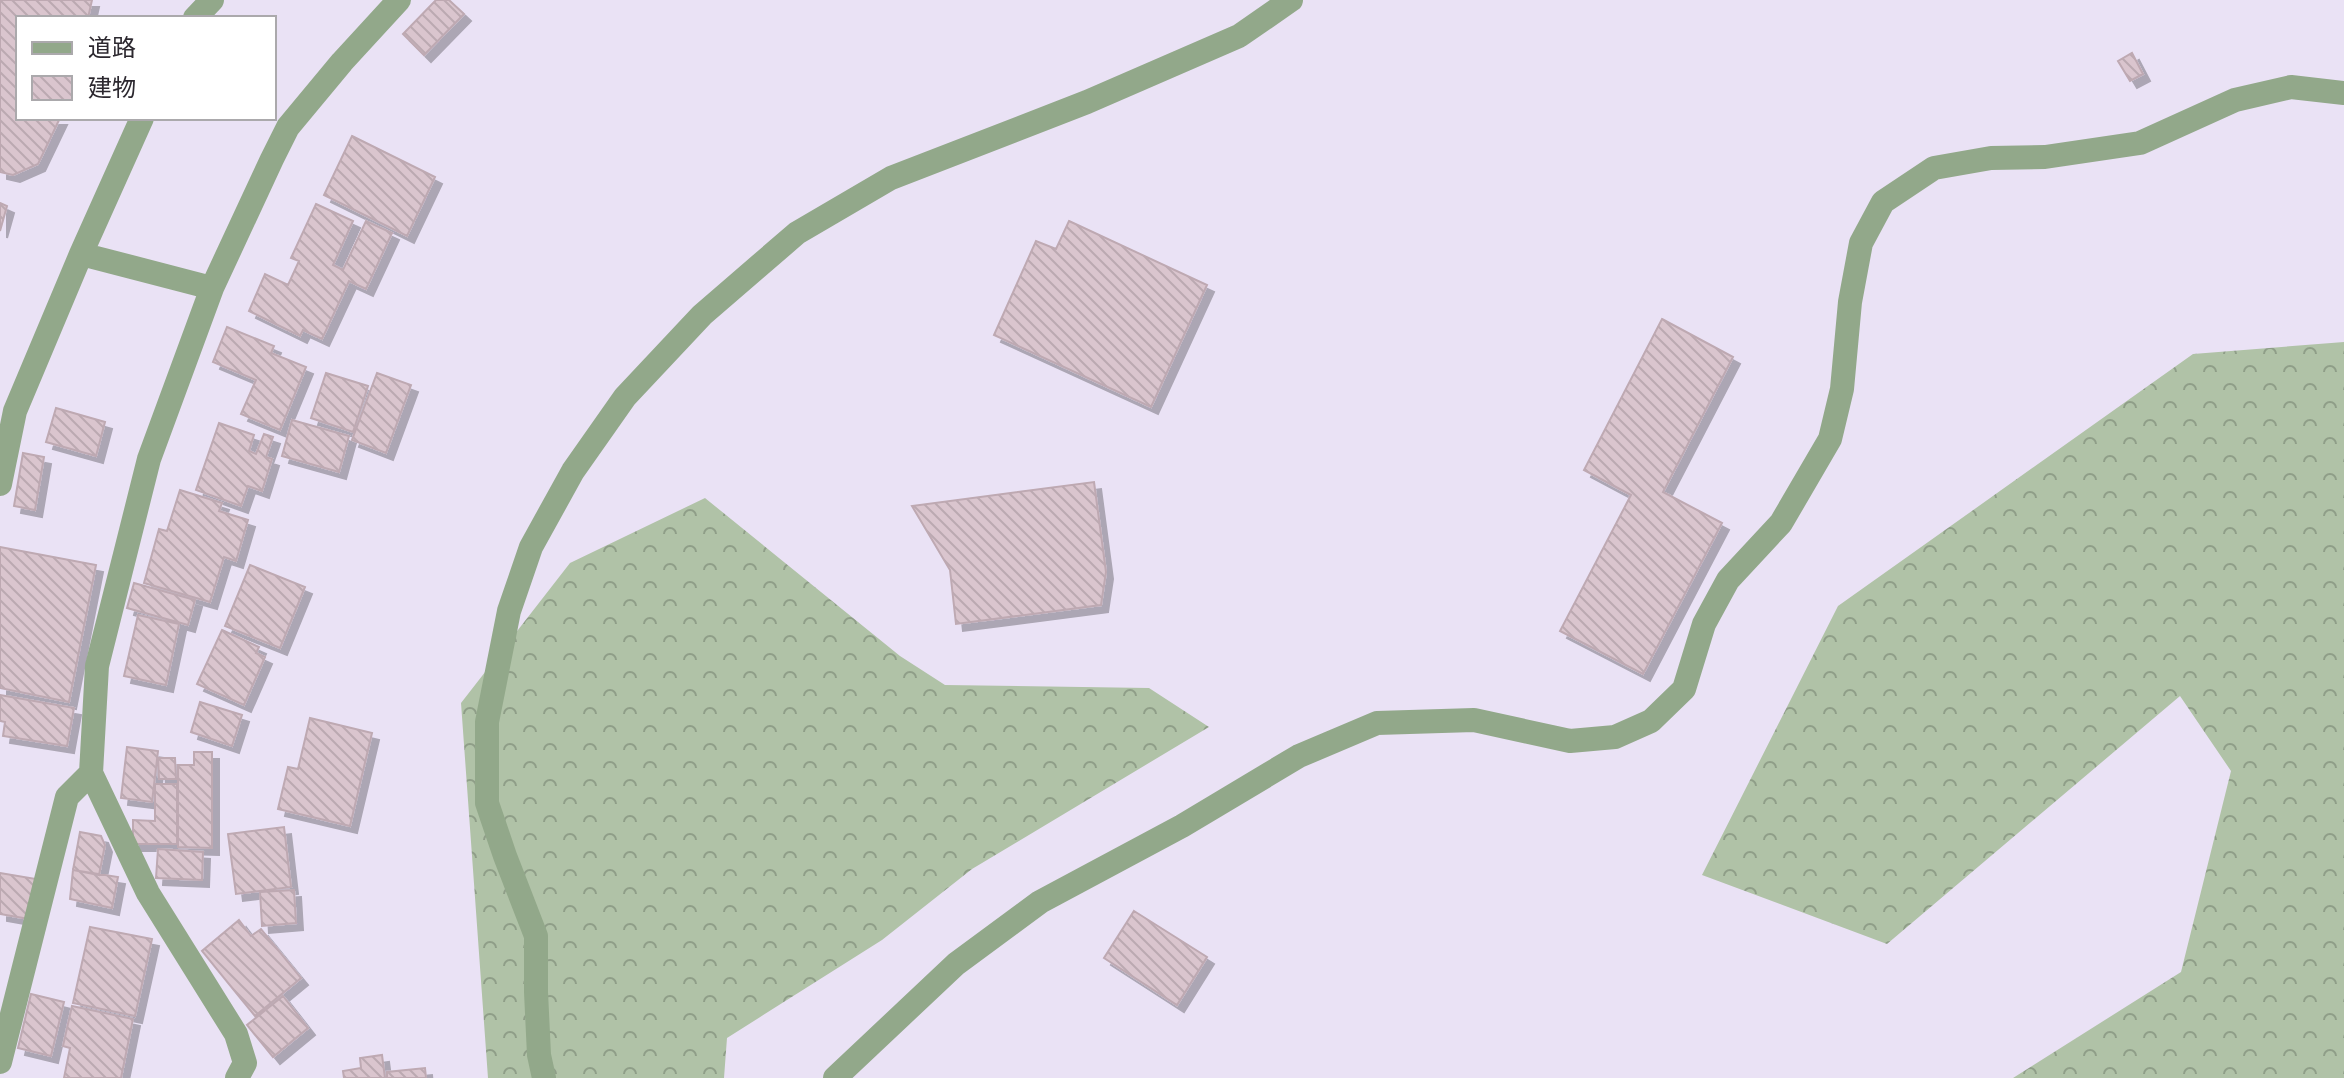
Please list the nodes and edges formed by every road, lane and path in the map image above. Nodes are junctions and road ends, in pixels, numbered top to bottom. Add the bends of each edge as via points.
1 (212, 0) edge
2 (399, 0) edge
3 (1291, 0) edge
4 (197, 16) edge
5 (2344, 93) edge
6 (141, 120) edge
7 (81, 254) junction
8 (212, 288) junction
9 (0, 484) edge
10 (91, 773) junction
11 (8, 992) edge
12 (0, 1062) edge
13 (237, 1078) edge
14 (544, 1078) edge
15 (835, 1078) edge

1 - 4 street
2 - 8 street via 288,127
3 - 14 street via 1239,36 891,178 797,233 692,325 625,397 573,471 531,547 509,611 487,722 487,803 536,936
5 - 15 street via 2291,87 2235,100 2140,143 1934,168 1883,202 1861,243 1842,389 1830,439 1781,523 1728,580 1704,624 1684,689 1651,721 1615,737 1570,741 1474,720 1377,723 1299,756 1040,902 956,964
6 - 7 street
7 - 8 street
7 - 9 street via 15,411
8 - 10 street via 145,474 97,666
10 - 11 street via 67,797
10 - 13 street via 148,893 236,1034 245,1063
11 - 12 street

